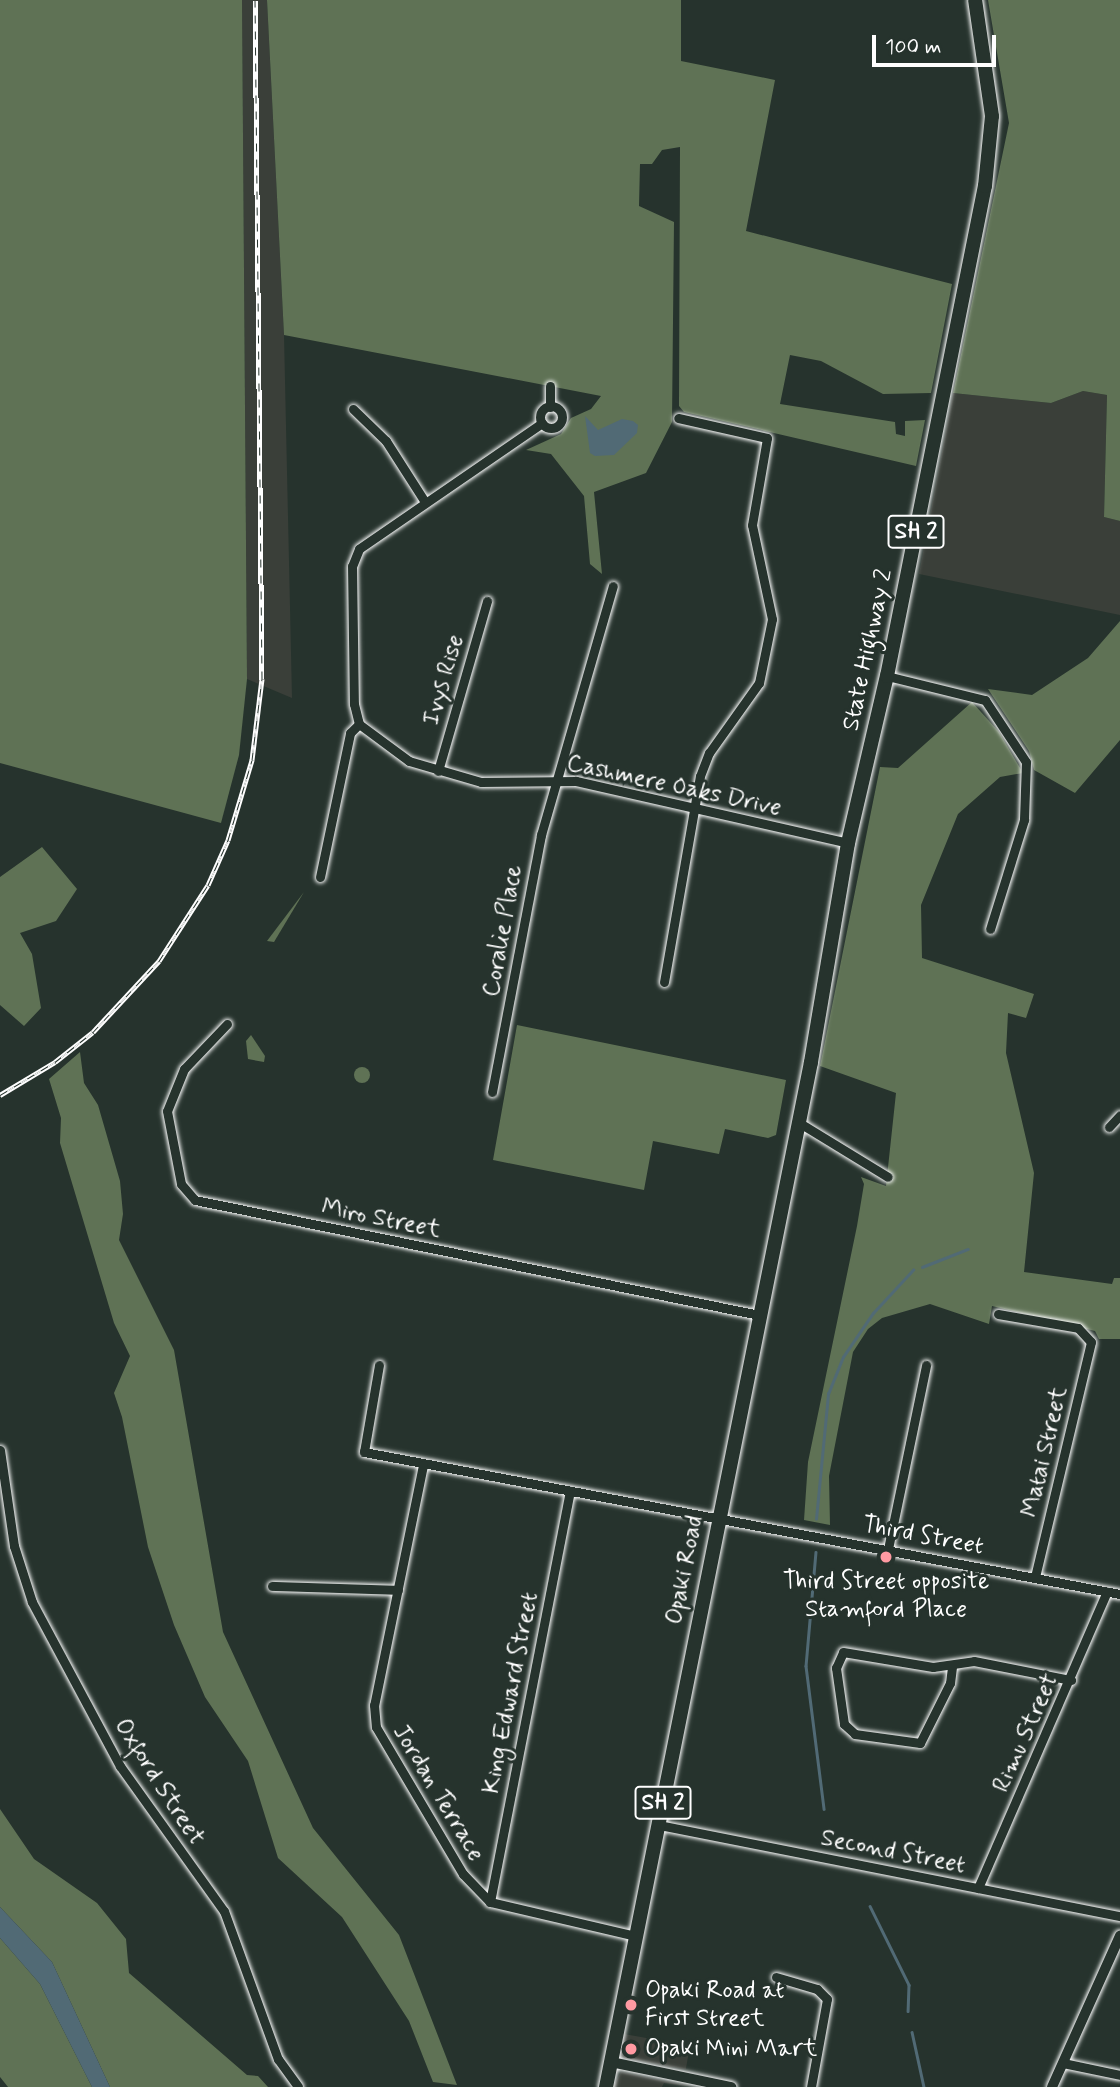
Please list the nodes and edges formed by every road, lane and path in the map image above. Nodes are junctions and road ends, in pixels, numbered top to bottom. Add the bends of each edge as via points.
1 (975, 0) edge
2 (550, 386) dead end
3 (550, 407) junction
4 (353, 409) dead end
5 (678, 418) dead end
6 (542, 423) junction
7 (425, 502) junction
8 (613, 586) dead end
9 (486, 601) dead end
10 (887, 676) junction
11 (359, 724) junction
12 (438, 771) junction
13 (559, 780) junction
14 (693, 807) junction
15 (848, 843) junction
16 (320, 877) dead end
17 (990, 929) dead end
18 (664, 982) dead end
19 (227, 1024) dead end
20 (811, 1062) joint
21 (492, 1092) dead end
22 (1120, 1115) edge
23 (797, 1122) junction
24 (1109, 1127) dead end
25 (888, 1177) dead end
26 (998, 1314) dead end
27 (759, 1315) junction
28 (379, 1365) dead end
29 (926, 1365) dead end
30 (0, 1450) edge
31 (423, 1465) junction
32 (570, 1491) junction
33 (719, 1518) junction
34 (888, 1549) junction
35 (1035, 1577) junction
36 (272, 1586) dead end
37 (398, 1590) junction
38 (1107, 1592) junction
39 (1120, 1594) edge
40 (952, 1667) junction
41 (1071, 1680) junction
42 (659, 1825) junction
43 (978, 1888) junction
44 (490, 1902) junction
45 (1120, 1916) edge
46 (636, 1936) junction
47 (1120, 1936) edge
48 (776, 1977) dead end
49 (611, 2063) junction
50 (1063, 2063) junction
51 (1120, 2075) edge
52 (298, 2087) edge
53 (606, 2087) edge
54 (731, 2087) edge
55 (811, 2087) edge
56 (1052, 2087) edge

1 - 10 highway, State Highway 2 / SH 2 via 991,93 989,163
2 - 3 street
3 - 6 street via 541,413
3 - 6 street via 560,411 561,421 554,428
4 - 7 street via 386,441
5 - 14 street via 767,438 752,525 772,619 765,658 754,694 709,753
6 - 7 street
7 - 11 street via 369,540 355,558 354,704
8 - 13 street, Coralie Place
9 - 12 street, Ivys Rise
10 - 15 highway, State Highway 2 / SH 2
10 - 17 street via 985,700 1026,762 1024,820
11 - 12 street, Cashmere Oaks Drive via 409,761
11 - 16 street via 350,733
12 - 13 street, Cashmere Oaks Drive via 490,783
13 - 14 street, Cashmere Oaks Drive
13 - 21 street, Coralie Place via 541,835
14 - 15 street, Cashmere Oaks Drive
14 - 18 street via 686,876
15 - 20 highway, State Highway 2 / SH 2
19 - 27 street, Miro Street via 184,1069 167,1111 181,1184 195,1200
20 - 23 highway, Opaki Road / SH 2
22 - 24 street
23 - 25 street
23 - 27 highway, Opaki Road / SH 2
26 - 35 street, Matai Street via 1078,1328 1088,1335 1090,1345
27 - 33 highway, Opaki Road / SH 2
28 - 31 street, Third Street via 364,1452
29 - 34 street
30 - 52 street, Oxford Street via 14,1546 32,1602 120,1766 224,1911 278,2059
31 - 32 street, Third Street
31 - 37 street, Jordan Terrace
32 - 33 street, Third Street
32 - 44 street, King Edward Street
33 - 34 street, Third Street
33 - 42 highway, Opaki Road / SH 2
34 - 35 street, Third Street
35 - 38 street, Third Street
36 - 37 street
37 - 44 street, Jordan Terrace via 374,1704 376,1727 463,1874
38 - 39 street, Third Street
38 - 41 street, Rimu Street
40 - 40 street via 950,1683 920,1743 855,1734 844,1724 836,1668 844,1652
40 - 41 street via 974,1661
41 - 43 street, Rimu Street
42 - 43 street, Second Street
42 - 46 highway, Opaki Road / SH 2
43 - 45 street, Second Street
44 - 46 street
46 - 49 highway, Opaki Road / SH 2
47 - 50 street
48 - 55 street via 817,1989 827,1999
49 - 53 highway, Opaki Road / SH 2
49 - 54 street
50 - 51 street
50 - 56 street

